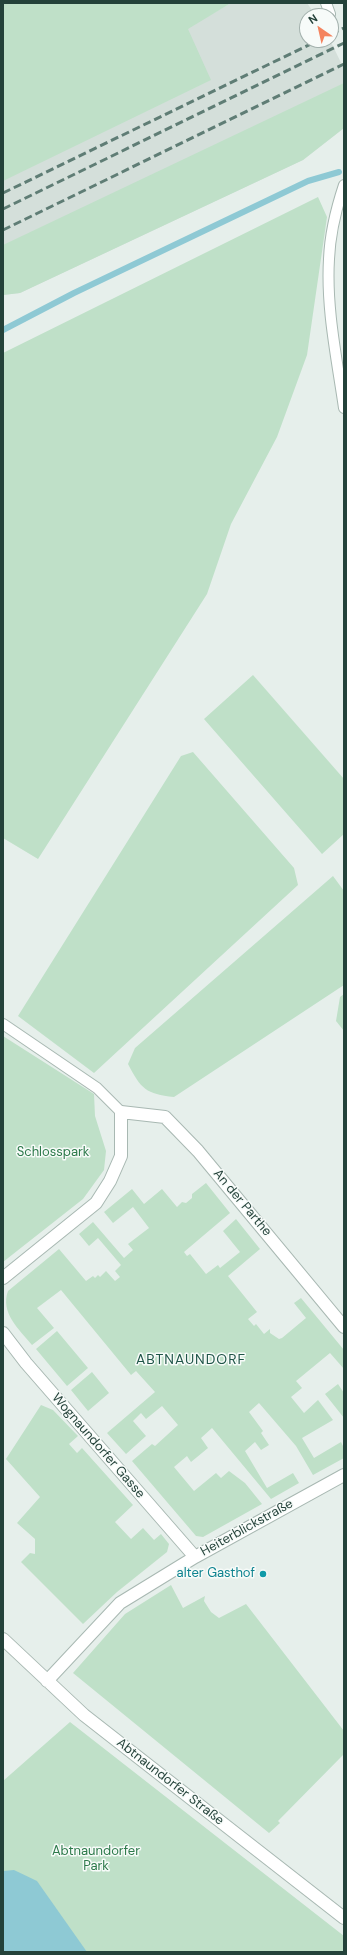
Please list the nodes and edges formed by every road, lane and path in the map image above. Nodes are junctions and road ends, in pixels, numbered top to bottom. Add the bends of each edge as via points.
1 (344, 185) edge
2 (344, 408) edge
3 (3, 1024) edge
4 (121, 1112) junction
5 (3, 1278) edge
6 (344, 1327) edge
7 (3, 1333) edge
8 (344, 1475) edge
9 (195, 1557) junction
10 (3, 1639) edge
11 (47, 1681) junction
12 (344, 1918) edge

1 - 2 lane via 334,215 329,259 330,308
3 - 4 lane via 96,1088
4 - 5 street via 121,1156 110,1181 96,1203
4 - 6 street, An der Parthe via 166,1116 198,1150
7 - 9 street, Wognaundorfer Gasse via 31,1369
8 - 9 street, Heiterblickstraße
9 - 11 street, Heiterblickstraße via 120,1603
10 - 11 street, Abtnaundorfer Straße
11 - 12 street, Abtnaundorfer Straße via 84,1715

